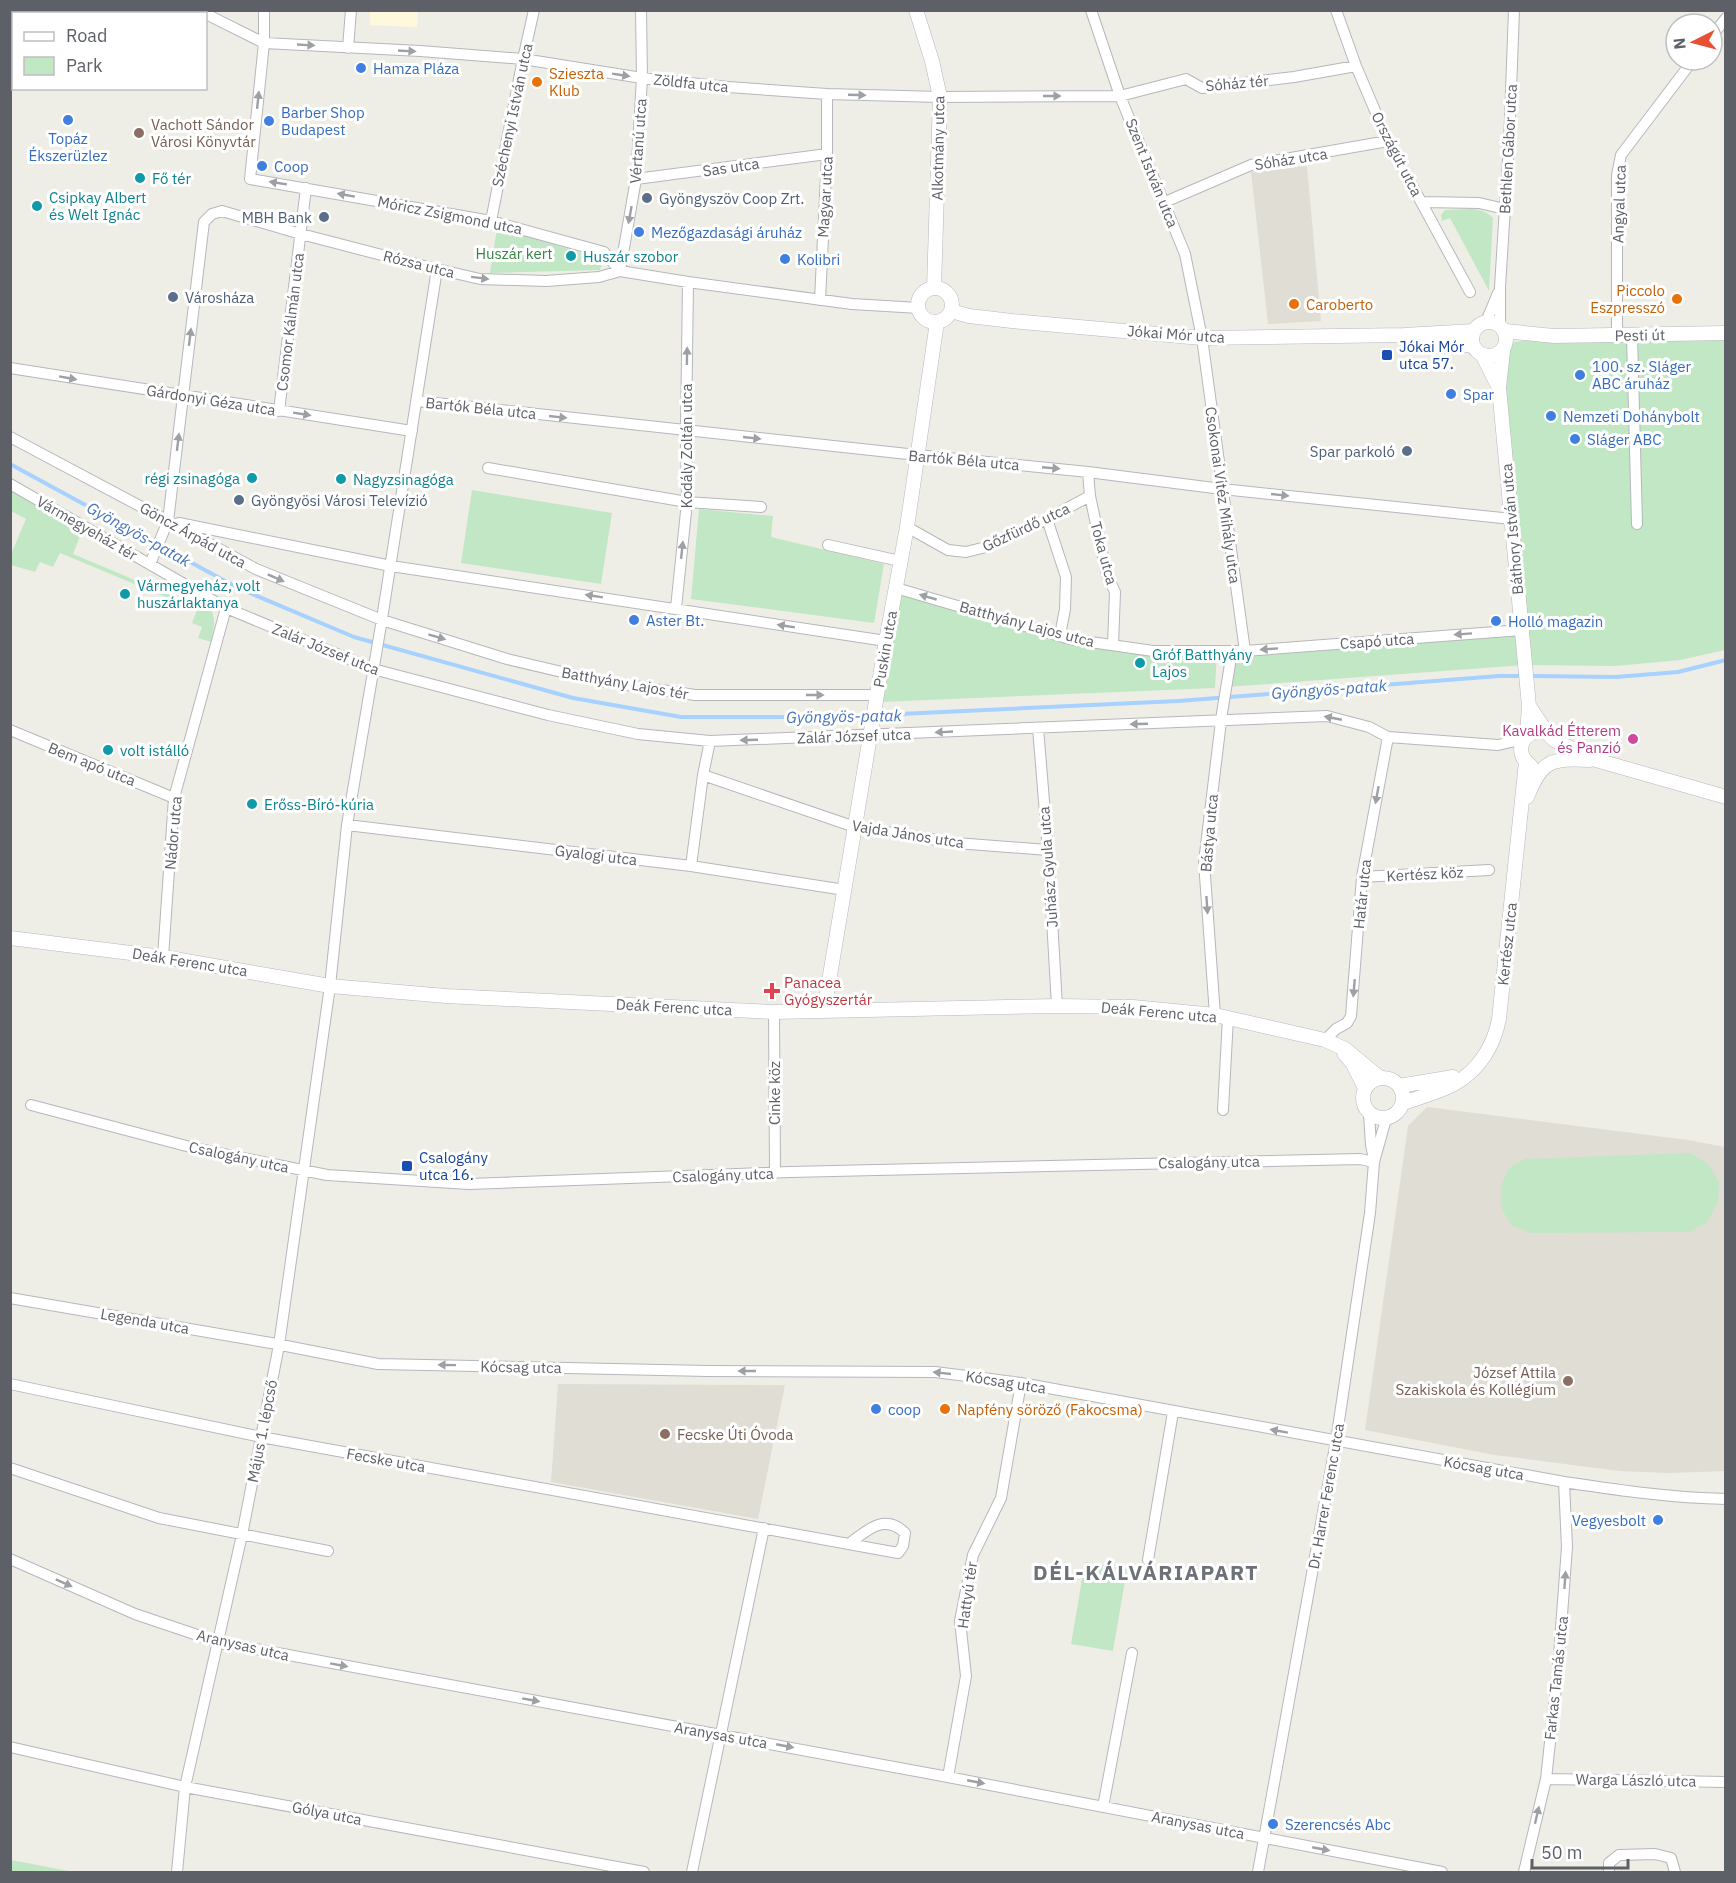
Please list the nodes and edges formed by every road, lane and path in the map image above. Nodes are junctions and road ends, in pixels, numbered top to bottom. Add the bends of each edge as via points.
1 (264, 10) edge
2 (351, 10) edge
3 (534, 10) edge
4 (641, 10) edge
5 (916, 10) edge
6 (1091, 10) edge
7 (1336, 10) edge
8 (1514, 10) edge
9 (207, 15) edge
10 (264, 43) junction
11 (348, 48) junction
12 (523, 59) junction
13 (1356, 66) junction
14 (1685, 72) edge
15 (642, 78) junction
16 (827, 94) junction
17 (1120, 96) junction
18 (940, 97) junction
19 (1388, 141) junction
20 (827, 154) junction
21 (636, 179) junction
22 (306, 188) junction
23 (1165, 202) junction
24 (1422, 202) junction
25 (1505, 209) junction
26 (491, 220) junction
27 (301, 234) junction
28 (437, 269) junction
29 (620, 271) junction
30 (688, 282) junction
31 (1500, 287) junction
32 (934, 288) junction
33 (1470, 292) dead end
34 (820, 300) junction
35 (918, 308) junction
36 (951, 311) junction
37 (937, 322) junction
38 (1486, 322) junction
39 (1474, 331) junction
40 (1725, 333) edge
41 (1404, 335) junction
42 (1632, 335) junction
43 (1617, 336) junction
44 (1503, 337) junction
45 (1202, 338) junction
46 (1478, 351) junction
47 (10, 368) edge
48 (1498, 388) junction
49 (183, 396) junction
50 (417, 401) junction
51 (279, 411) junction
52 (412, 431) junction
53 (686, 431) junction
54 (10, 437) edge
55 (917, 456) junction
56 (488, 468) dead end
57 (1088, 472) junction
58 (10, 484) edge
59 (1222, 489) junction
60 (1090, 496) junction
61 (687, 502) junction
62 (761, 507) dead end
63 (1047, 519) junction
64 (1512, 519) junction
65 (168, 520) junction
66 (1637, 524) dead end
67 (906, 527) junction
68 (828, 544) dead end
69 (900, 561) junction
70 (150, 564) junction
71 (391, 566) junction
72 (896, 588) junction
73 (226, 608) junction
74 (676, 608) junction
75 (381, 622) junction
76 (1522, 630) junction
77 (1060, 635) junction
78 (886, 641) junction
79 (1113, 645) junction
80 (1245, 651) junction
81 (1232, 652) junction
82 (374, 665) junction
83 (876, 697) junction
84 (1528, 706) junction
85 (1221, 717) junction
86 (1038, 728) junction
87 (10, 730) edge
88 (870, 733) junction
89 (1551, 736) junction
90 (1388, 737) junction
91 (1525, 737) junction
92 (710, 741) junction
93 (1498, 745) junction
94 (1524, 758) junction
95 (1596, 760) junction
96 (1547, 765) junction
97 (703, 775) junction
98 (1725, 797) edge
99 (174, 798) junction
100 (1521, 810) junction
101 (347, 825) junction
102 (855, 827) junction
103 (1048, 850) junction
104 (691, 866) junction
105 (1489, 870) dead end
106 (1362, 877) junction
107 (845, 890) junction
108 (10, 938) edge
109 (163, 957) junction
110 (330, 986) junction
111 (1057, 1006) junction
112 (824, 1011) junction
113 (774, 1012) junction
114 (1222, 1016) junction
115 (1331, 1042) junction
116 (1472, 1071) junction
117 (1380, 1078) junction
118 (1399, 1086) junction
119 (1365, 1088) junction
120 (1403, 1103) junction
121 (31, 1105) dead end
122 (1223, 1110) dead end
123 (1369, 1114) junction
124 (1386, 1119) junction
125 (1374, 1162) junction
126 (305, 1171) junction
127 (775, 1173) junction
128 (10, 1298) edge
129 (279, 1345) junction
130 (1021, 1383) junction
131 (10, 1384) edge
132 (1173, 1412) junction
133 (261, 1437) junction
134 (1336, 1441) junction
135 (10, 1468) edge
136 (1564, 1482) junction
137 (1725, 1499) edge
138 (764, 1528) junction
139 (242, 1535) junction
140 (849, 1544) junction
141 (328, 1551) dead end
142 (10, 1559) edge
143 (1148, 1560) dead end
144 (218, 1642) junction
145 (1132, 1653) dead end
146 (720, 1734) junction
147 (10, 1747) edge
148 (948, 1777) junction
149 (1545, 1779) junction
150 (1725, 1782) edge
151 (185, 1787) junction
152 (1103, 1807) junction
153 (1264, 1838) junction
154 (177, 1872) edge
155 (644, 1872) edge
156 (692, 1872) edge
157 (1258, 1872) edge
158 (1442, 1872) edge
159 (1524, 1872) edge
160 (1609, 1872) edge
161 (1675, 1872) edge

1 - 10 street
2 - 11 street
3 - 12 street, Széchenyi István utca
4 - 15 street, Vértanú utca
5 - 18 street, Alkotmány utca
6 - 17 street, Szent István utca
7 - 13 street, Országút utca
8 - 25 street, Bethlen Gábor utca
9 - 10 street
10 -> 11 street, Zöldfa utca
22 -> 10 street via 250,179
11 -> 12 street, Zöldfa utca
12 -> 15 street, Zöldfa utca
12 - 26 street, Széchenyi István utca
13 - 17 street, Sóház tér via 1202,88 1186,80
13 - 19 street, Országút utca
14 - 43 street, Angyal utca via 1621,155 1617,176
15 - 16 street, Zöldfa utca
15 - 21 street, Vértanú utca
16 -> 18 street, Zöldfa utca
16 - 20 street, Magyar utca
18 -> 17 street, Zöldfa utca
17 - 23 street, Szent István utca
18 - 32 street, Alkotmány utca
19 - 23 street, Sóház utca via 1251,165
19 - 24 street, Országút utca
20 - 21 street, Sas utca
20 - 34 street, Magyar utca
21 -> 29 street, Vértanú utca
26 -> 22 street, Móricz Zsigmond utca
22 - 27 street
23 - 45 street, Szent István utca via 1185,254
24 - 25 street via 1479,203
24 - 33 street, Országút utca
25 - 31 street, Bethlen Gábor utca
26 - 29 street, Móricz Zsigmond utca via 604,252
27 - 28 street, Rózsa utca
49 -> 27 street, Rózsa utca via 204,222 212,213 222,211
27 - 51 street, Csomor Kálmán utca
28 -> 29 street, Rózsa utca via 480,279 546,281 599,277
28 - 50 street, Május 1. lépcső
29 - 30 street
30 - 34 street
53 -> 30 street, Kodály Zoltán utca
31 - 38 street, Bethlen Gábor utca
31 - 44 street, Bethlen Gábor utca
32 - 35 street via 922,294
32 - 36 street via 950,297
34 - 35 street
35 - 37 street via 924,318
36 - 37 street
36 - 45 street, Jókai Mór utca via 1012,321
37 - 55 street, Puskin utca
38 - 39 street
38 - 44 street via 1493,322
39 - 41 street, Jókai Mór utca
39 - 46 street via 1472,338
40 - 42 street, Pesti út
41 - 45 street, Jókai Mór utca
41 - 46 street, Jókai Mór utca
42 - 43 street, Pesti út
42 - 66 street
43 - 44 street, Pesti út
44 - 46 street via 1497,355 1490,357
44 - 48 street, Báthory István utca
45 - 59 street, Csokonai Vitéz Mihály utca
46 - 48 street, Báthory István utca
47 -> 49 street, Gárdonyi Géza utca
48 - 64 street, Báthory István utca
49 - 51 street, Gárdonyi Géza utca
65 -> 49 street
50 - 52 street, Május 1. lépcső
50 -> 53 street, Bartók Béla utca
51 -> 52 street, Gárdonyi Géza utca
52 - 71 street, Május 1. lépcső
53 -> 55 street, Bartók Béla utca
53 - 61 street, Kodály Zoltán utca
54 - 65 street, Göncz Árpád utca
55 -> 57 street, Bartók Béla utca
55 - 67 street, Puskin utca
56 - 61 street
57 - 59 street, Bartók Béla utca
57 - 60 street
58 - 70 street, Vármegyeház tér
59 -> 64 street, Bartók Béla utca
59 - 80 street, Csokonai Vitéz Mihály utca
60 - 63 street, Gőzfürdő utca
60 - 79 street, Toka utca via 1107,575 1115,592
61 - 62 street
74 -> 61 street, Kodály Zoltán utca
63 - 67 street, Gőzfürdő utca via 966,552 948,550
63 - 77 street via 1066,577
64 - 76 street, Báthory István utca
65 - 70 street
65 - 71 street
65 -> 75 street, Göncz Árpád utca via 256,569
67 - 69 street, Puskin utca
68 - 69 street
69 - 72 street, Puskin utca
70 - 73 street, Vármegyeház tér
74 -> 71 street
71 - 75 street, Május 1. lépcső
77 -> 72 street, Batthyány Lajos utca
72 - 78 street, Puskin utca
73 - 82 street, Zalár József utca
73 - 99 street, Nádor utca
78 -> 74 street
75 - 82 street, Május 1. lépcső
75 -> 83 street, Batthyány Lajos tér via 600,681 695,695
76 -> 80 street, Csapó utca
76 - 84 street, Báthory István utca
77 - 79 street, Batthyány Lajos utca
78 - 83 street, Puskin utca
79 - 81 street, Batthyány Lajos utca via 1152,651
80 - 81 street, Csapó utca
81 - 85 street, Bástya utca
82 - 92 street, Zalár József utca via 570,720 638,734
82 - 101 street, Május 1. lépcső
83 - 88 street, Puskin utca
84 - 89 street
84 - 91 street, Báthory István utca
85 -> 86 street, Zalár József utca
90 -> 85 street, Zalár József utca via 1369,727 1327,716
85 -> 114 street, Bástya utca via 1204,862
86 -> 88 street, Zalár József utca
86 - 103 street, Juhász Gyula utca
87 - 99 street, Bem apó utca
88 -> 92 street, Zalár József utca
88 - 102 street, Puskin utca
89 - 91 street via 1536,731
89 - 95 street
89 - 96 street via 1556,755
90 - 93 street, Zalár József utca
90 -> 106 street, Határ utca
91 - 93 street
91 - 94 street via 1520,749
92 - 97 street
93 - 94 street
94 - 96 street via 1534,767
94 - 100 street, Kertész utca
95 - 96 street via 1561,760
95 - 98 street
96 - 100 street via 1533,782
97 - 102 street, Vajda János utca
97 - 104 street
99 - 109 street, Nádor utca
100 - 116 street, Kertész utca via 1495,1040
101 - 104 street, Gyalogi utca
101 - 110 street, Május 1. lépcső
102 - 103 street, Vajda János utca via 956,843
102 - 107 street, Puskin utca
103 - 111 street, Juhász Gyula utca
104 - 107 street, Gyalogi utca
105 - 106 street, Kertész köz
106 -> 115 street, Határ utca via 1351,1016 1336,1029
107 - 112 street, Puskin utca
108 - 109 street, Deák Ferenc utca
109 - 110 street, Deák Ferenc utca
110 - 113 street, Deák Ferenc utca via 446,996
110 - 126 street, Május 1. lépcső
111 - 112 street, Deák Ferenc utca
111 - 114 street, Deák Ferenc utca via 1133,1006
112 - 113 street, Deák Ferenc utca
113 - 127 street, Cinke köz
114 - 115 street, Deák Ferenc utca
114 - 122 street, Bástya utca
115 - 117 street
115 - 119 street via 1353,1064
116 - 118 street
116 - 120 street, Kertész utca via 1455,1084
117 - 118 street via 1393,1080
117 - 119 street
118 - 120 street
119 - 123 street via 1362,1102
120 - 124 street via 1397,1113
121 - 126 street, Csalogány utca via 194,1148
123 - 124 street
123 - 125 street
124 - 125 street, Dr. Harrer Ferenc utca
125 - 127 street, Csalogány utca via 1225,1161
125 - 134 street, Dr. Harrer Ferenc utca via 1370,1214
126 - 127 street, Csalogány utca via 469,1184
126 - 129 street, Május 1. lépcső
128 - 129 street, Legenda utca
130 -> 129 street, Kócsag utca via 935,1372 378,1364
129 - 133 street, Május 1. lépcső
130 - 132 street, Kócsag utca
130 - 148 street, Hattyú tér via 1001,1498 973,1555 962,1610 966,1676
131 - 133 street, Fecske utca
134 -> 132 street, Kócsag utca
132 - 143 street
133 - 138 street, Fecske utca
133 - 139 street, Május 1. lépcső
134 - 136 street, Kócsag utca
134 - 153 street, Dr. Harrer Ferenc utca
135 - 139 street via 159,1518
136 - 137 street, Kócsag utca
149 -> 136 street, Farkas Tamás utca via 1567,1547
138 - 140 street
138 - 146 street
139 - 141 street
139 - 144 street, Május 1. lépcső
140 - 140 street via 867,1530 886,1524 905,1533 898,1553
142 -> 144 street, Aranysas utca via 135,1614
144 -> 146 street, Aranysas utca
144 - 151 street, Május 1. lépcső
145 - 152 street
146 -> 148 street, Aranysas utca
146 - 156 street
147 - 151 street, Gólya utca
148 -> 152 street, Aranysas utca
149 - 150 street, Warga László utca
159 -> 149 street, Farkas Tamás utca
151 - 154 street, Május 1. lépcső
151 - 155 street, Gólya utca
152 - 153 street, Aranysas utca
153 - 157 street, Dr. Harrer Ferenc utca
153 -> 158 street, Aranysas utca
160 - 161 street via 1609,1863 1619,1855 1655,1854 1671,1858

